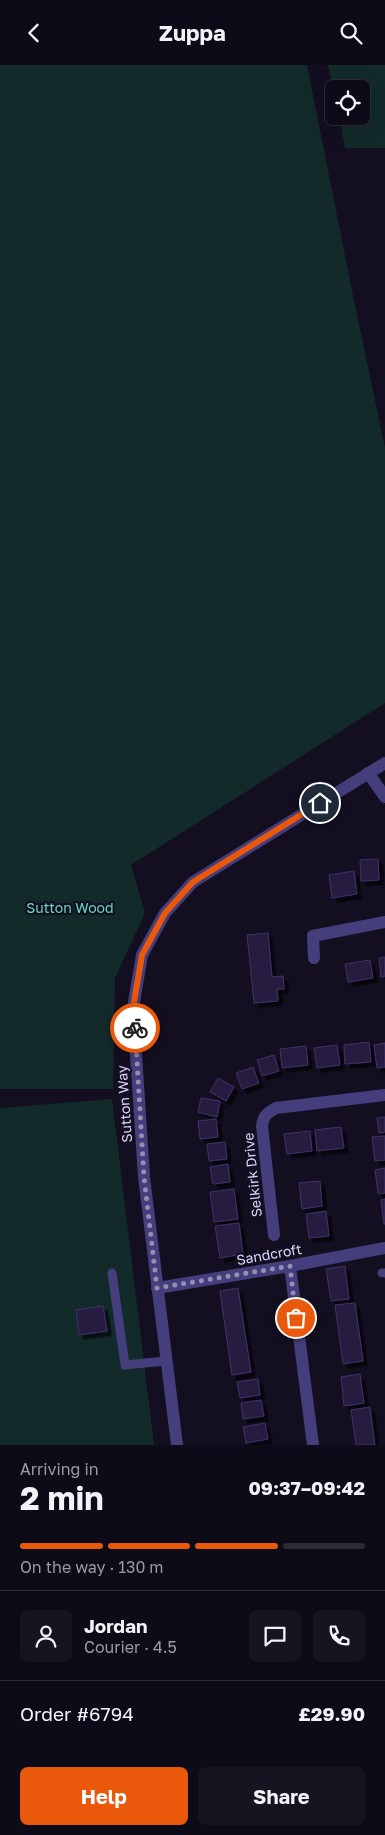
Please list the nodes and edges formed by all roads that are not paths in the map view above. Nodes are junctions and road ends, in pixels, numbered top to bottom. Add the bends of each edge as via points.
1 (385, 763) edge
2 (368, 773) junction
3 (385, 797) edge
4 (385, 922) edge
5 (314, 958) dead end
6 (385, 1095) edge
7 (274, 1235) dead end
8 (385, 1248) edge
9 (290, 1266) junction
10 (112, 1273) dead end
11 (157, 1288) junction
12 (166, 1361) junction
13 (177, 1445) edge
14 (313, 1445) edge

1 - 2 street, Sutton Way
2 - 3 street
2 - 11 street, Sutton Way via 193,882 165,913 142,955 133,1008 144,1177
4 - 5 street via 313,936
6 - 7 street, Selkirk Drive via 276,1108 263,1118
8 - 9 street, Sandcroft
9 - 11 street, Sandcroft
9 - 14 street
10 - 12 lane via 125,1365
11 - 12 street, Sutton Way
12 - 13 street, Sutton Way

